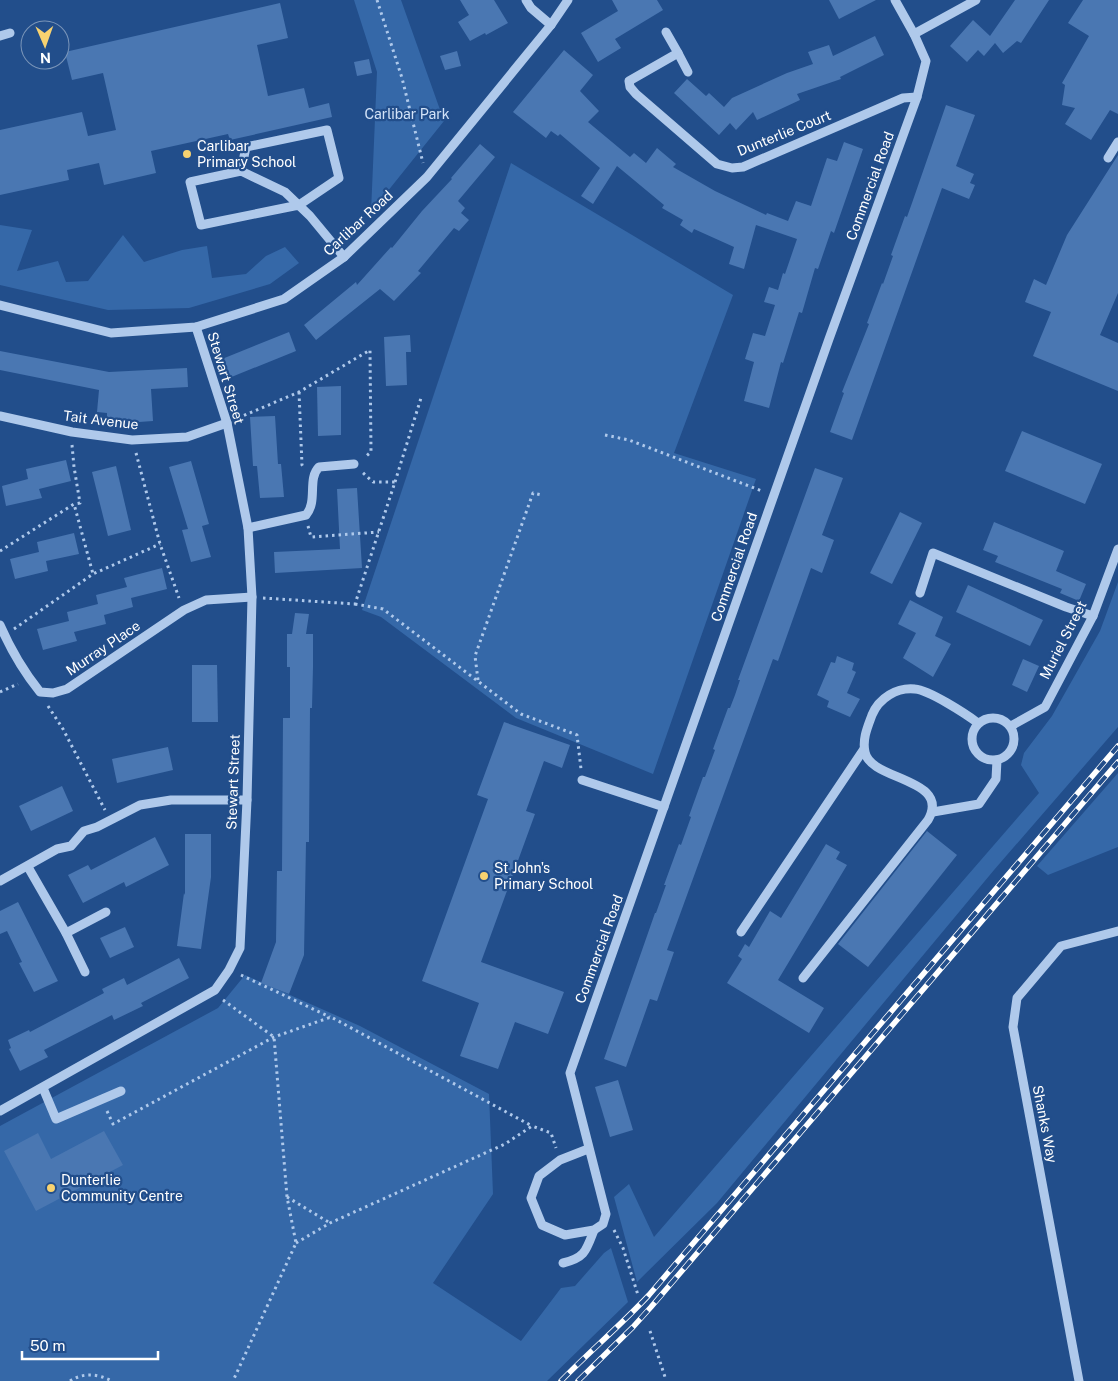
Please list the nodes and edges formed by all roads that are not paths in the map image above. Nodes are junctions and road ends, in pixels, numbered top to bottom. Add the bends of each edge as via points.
1 (526, 0) edge
2 (568, 0) edge
3 (895, 0) edge
4 (976, 0) edge
5 (551, 25) junction
6 (666, 32) dead end
7 (10, 33) dead end
8 (914, 34) junction
9 (0, 36) edge
10 (678, 53) junction
11 (688, 72) dead end
12 (917, 97) junction
13 (1118, 142) edge
14 (1108, 158) dead end
15 (241, 171) junction
16 (298, 205) junction
17 (344, 257) junction
18 (0, 305) edge
19 (196, 327) junction
20 (0, 416) edge
21 (227, 423) junction
22 (354, 464) road end
23 (248, 528) junction
24 (1118, 549) edge
25 (920, 593) dead end
26 (252, 597) junction
27 (1093, 616) junction
28 (0, 625) edge
29 (978, 723) junction
30 (1011, 726) junction
31 (864, 750) junction
32 (997, 760) junction
33 (582, 780) road end
34 (247, 800) junction
35 (664, 808) junction
36 (933, 812) junction
37 (28, 867) junction
38 (0, 881) edge
39 (106, 912) dead end
40 (1118, 931) edge
41 (741, 932) dead end
42 (66, 933) junction
43 (85, 972) dead end
44 (803, 978) dead end
45 (43, 1088) junction
46 (122, 1091) dead end
47 (0, 1111) edge
48 (588, 1149) junction
49 (594, 1230) junction
50 (562, 1263) dead end
51 (1079, 1381) edge

1 - 5 street
2 - 5 street, Carlibar Road
3 - 8 street, Commercial Road
4 - 8 street
5 - 17 street, Carlibar Road via 427,177
6 - 10 street
7 - 9 street
8 - 12 street, Commercial Road via 926,61
10 - 11 street
10 - 12 street, Dunterlie Court via 629,80 630,87 717,164 732,168 743,167 903,98
12 - 35 street, Commercial Road
13 - 14 street
15 - 16 street via 285,192
15 - 16 street via 190,182 201,226
15 - 16 street via 246,147 327,130 339,178
16 - 17 street
17 - 19 street, Carlibar Road via 284,299
18 - 19 street, Carlibar Road via 111,333
19 - 21 street, Stewart Street
20 - 21 street, Tait Avenue via 72,432 132,440 187,437
21 - 23 street, Stewart Street
22 - 23 street via 319,467 315,472 312,502 306,515
23 - 26 street, Stewart Street
24 - 27 street, Muriel Street
25 - 27 street via 934,553
26 - 28 street, Murray Place via 206,600 184,610 67,689 53,693 40,692
26 - 34 street, Stewart Street
27 - 30 street, Muriel Street via 1045,707
29 - 30 street via 996,717
29 - 31 street via 924,692 915,689 895,692 883,698 874,712 866,732
29 - 32 street via 972,738 977,753 986,759
30 - 32 street via 1014,748
31 - 36 street via 874,765 922,788 932,803
31 - 41 street
32 - 36 street via 996,779 979,804
33 - 35 street
34 - 37 street via 171,800 140,805 84,831 71,846 57,849
34 - 45 street, Stewart Street via 240,948 216,990
35 - 48 street, Commercial Road via 570,1073
36 - 44 street
37 - 38 street
37 - 42 street
39 - 42 street
40 - 51 street, Shanks Way via 1061,946 1017,998 1013,1027
42 - 43 street
45 - 46 street via 56,1119
45 - 47 street, Stewart Street
48 - 49 street, Commercial Road via 606,1214 603,1224
48 - 49 street via 560,1160 539,1176 531,1198 542,1225 565,1235
49 - 50 street via 586,1251 577,1260

